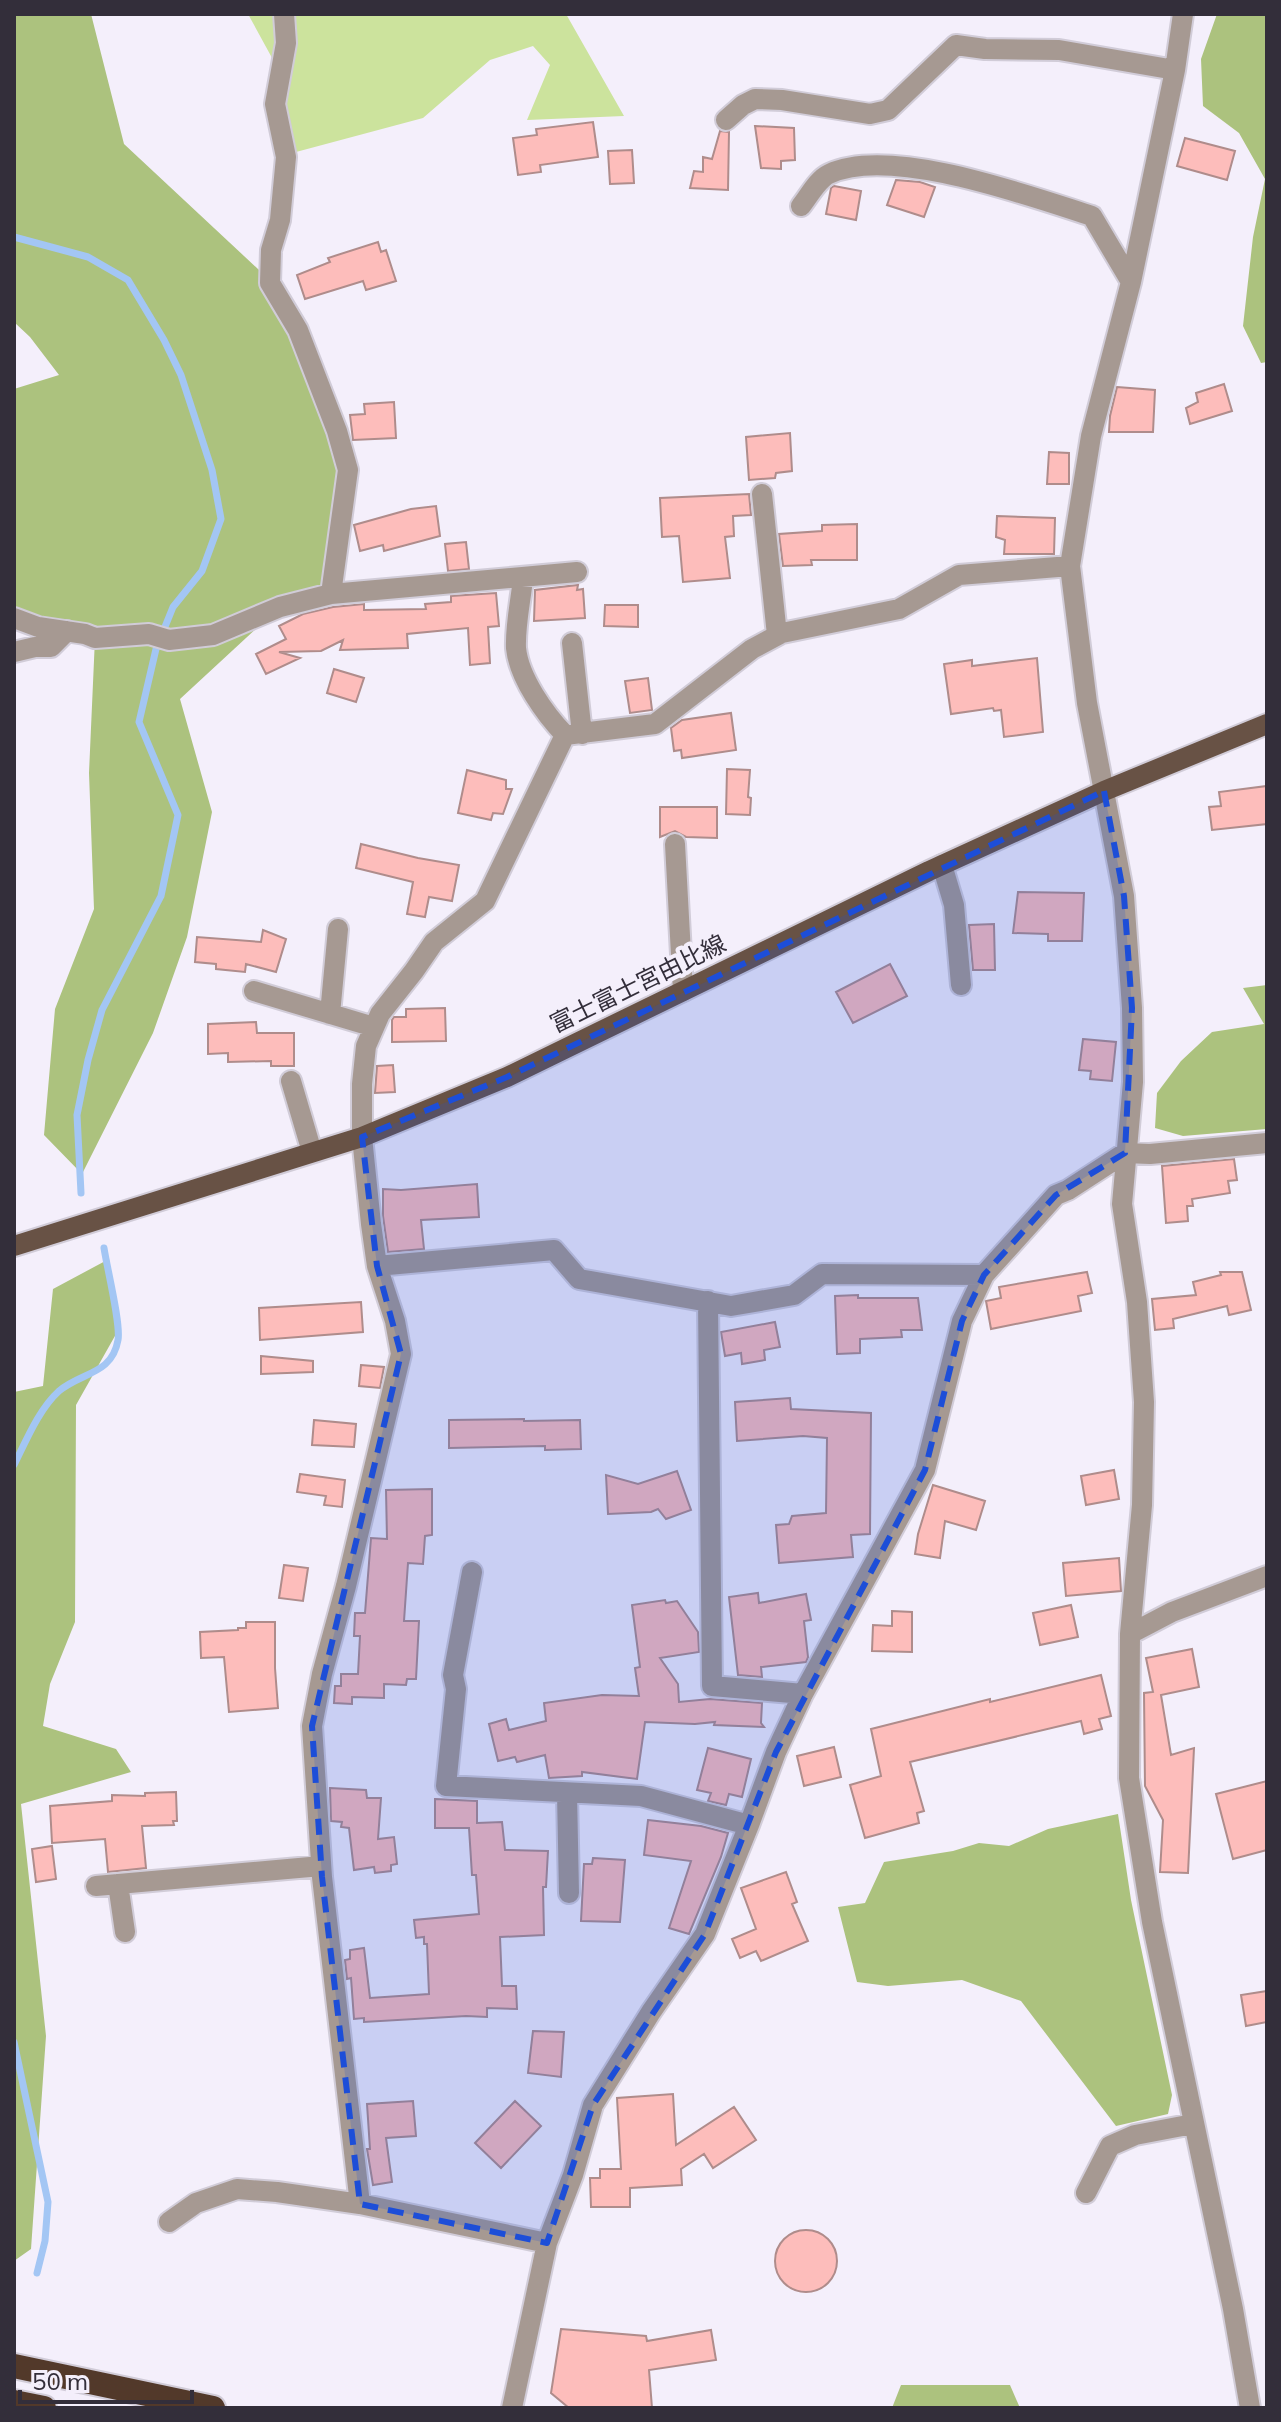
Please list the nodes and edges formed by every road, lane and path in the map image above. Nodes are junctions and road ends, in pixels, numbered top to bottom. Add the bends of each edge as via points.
1 (284, 14) edge
2 (1183, 14) edge
3 (1175, 70) junction
4 (726, 120) dead end
5 (801, 206) dead end
6 (1131, 282) junction
7 (762, 494) dead end
8 (1070, 566) junction
9 (577, 572) dead end
10 (523, 578) junction
11 (331, 594) junction
12 (14, 618) edge
13 (67, 631) junction
14 (777, 635) junction
15 (572, 643) dead end
16 (14, 652) edge
17 (1267, 724) edge
18 (573, 734) junction
19 (1104, 791) junction
20 (675, 844) dead end
21 (942, 865) junction
22 (338, 929) dead end
23 (961, 985) dead end
24 (254, 991) dead end
25 (683, 991) junction
26 (330, 1014) junction
27 (374, 1027) junction
28 (291, 1081) dead end
29 (362, 1137) junction
30 (1267, 1143) edge
31 (312, 1152) junction
32 (1125, 1153) junction
33 (14, 1246) edge
34 (377, 1266) junction
35 (984, 1275) junction
36 (708, 1301) junction
37 (472, 1572) dead end
38 (1267, 1576) edge
39 (1130, 1634) junction
40 (803, 1694) junction
41 (567, 1793) junction
42 (749, 1825) junction
43 (321, 1866) junction
44 (118, 1884) junction
45 (96, 1886) dead end
46 (569, 1893) dead end
47 (125, 1932) dead end
48 (1193, 2124) junction
49 (1086, 2193) dead end
50 (360, 2204) junction
51 (169, 2222) dead end
52 (547, 2243) junction
53 (14, 2366) edge
54 (14, 2402) edge
55 (44, 2408) edge
56 (213, 2408) edge
57 (512, 2408) edge
58 (1250, 2408) edge

1 - 11 street via 286,43 275,104 286,157 270,283 298,330 348,470
2 - 3 street
3 - 4 street via 1059,50 956,45 888,110 870,114 755,99
3 - 6 street
5 - 6 street via 826,175 854,165 888,165 990,183 1092,216
6 - 8 street via 1091,436
7 - 14 street
8 - 14 street via 959,575 899,609
8 - 19 street
9 - 10 street
10 - 11 street
10 - 18 street via 516,649 542,710
11 - 13 street via 280,607 213,635 95,638
12 - 13 street
13 - 16 street via 51,647
14 - 18 street via 655,724
15 - 18 street
17 - 19 main road, 富士富士宮由比線
18 - 27 street via 485,901 434,942
19 - 21 main road, 富士富士宮由比線
19 - 32 street via 1124,896 1130,965 1133,1082
20 - 25 street
21 - 23 street via 954,905
21 - 25 main road, 富士富士宮由比線
22 - 26 street
24 - 26 street
25 - 29 main road, 富士富士宮由比線 via 507,1077
26 - 27 street
27 - 29 street via 366,1046
28 - 31 street
29 - 31 main road, 富士富士宮由比線
29 - 34 street
30 - 32 street
31 - 33 main road, 富士富士宮由比線
32 - 35 street via 1056,1195
32 - 39 street via 1122,1204 1137,1302 1144,1402 1142,1505
34 - 36 street via 554,1250 579,1279
34 - 43 street via 401,1354 312,1726
35 - 36 street via 822,1274 794,1295 731,1306
35 - 40 street via 962,1321 925,1470
36 - 40 street via 712,1686
37 - 41 street via 453,1675 446,1786
38 - 39 street
39 - 48 street via 1129,1778
40 - 42 street
41 - 42 street via 641,1796
41 - 46 street
42 - 52 street via 705,1934 593,2105
43 - 44 street
43 - 50 street
44 - 45 street
44 - 47 street
48 - 49 street via 1135,2135 1110,2146
48 - 58 street
50 - 51 street via 237,2189 196,2203
50 - 52 street
52 - 57 street
53 - 56 highway
54 - 55 highway

